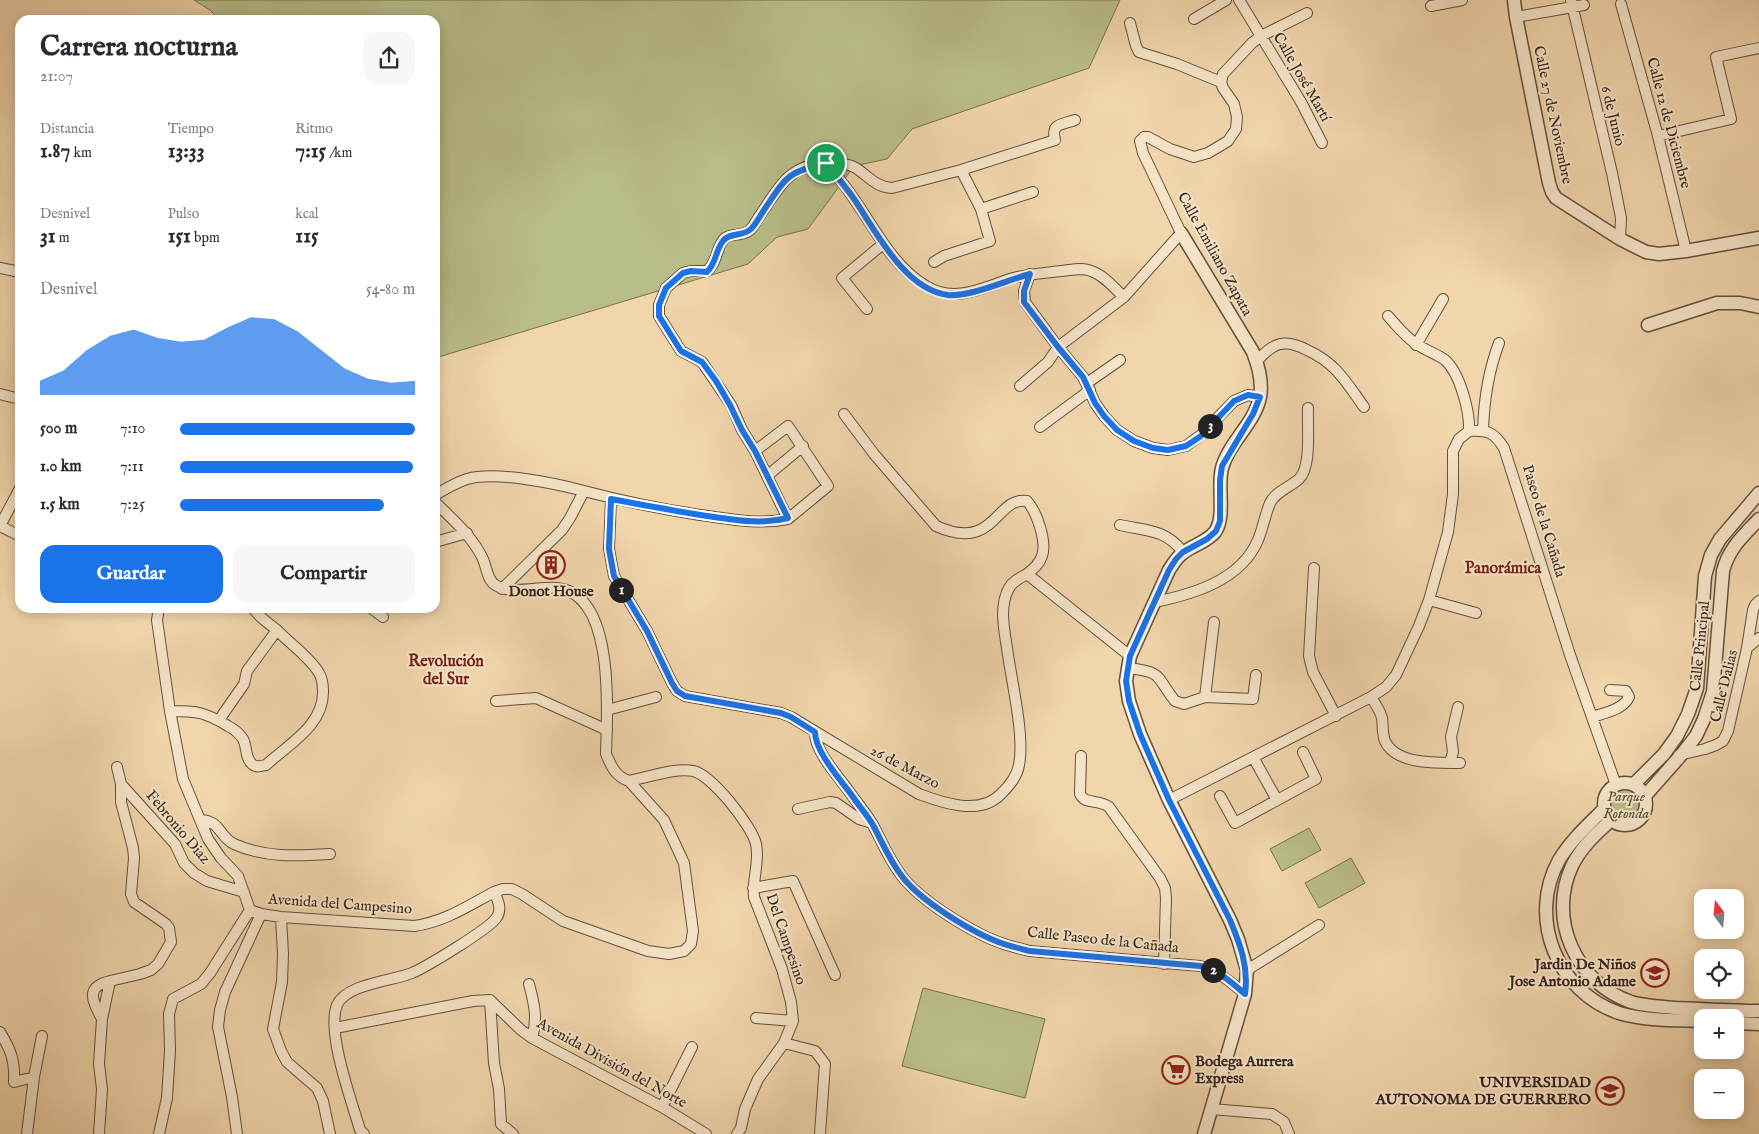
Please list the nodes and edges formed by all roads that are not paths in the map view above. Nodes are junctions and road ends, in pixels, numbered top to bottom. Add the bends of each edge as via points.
1 (1226, 0) edge
2 (1239, 0) edge
3 (1462, 0) edge
4 (1514, 0) edge
5 (1576, 4) edge
6 (1621, 4) dead end
7 (1431, 6) dead end
8 (1307, 13) dead end
9 (1516, 17) junction
10 (1194, 19) dead end
11 (1130, 23) dead end
12 (1261, 36) junction
13 (1759, 48) edge
14 (1221, 82) junction
15 (1075, 120) dead end
16 (1658, 136) junction
17 (1322, 143) dead end
18 (826, 163) junction
19 (961, 170) junction
20 (1033, 192) dead end
21 (981, 209) junction
22 (1181, 233) junction
23 (1759, 238) edge
24 (1620, 239) junction
25 (883, 244) junction
26 (1686, 251) junction
27 (934, 262) dead end
28 (0, 268) edge
29 (15, 271) edge
30 (1030, 274) junction
31 (1124, 297) junction
32 (1443, 299) dead end
33 (1759, 306) edge
34 (867, 308) dead end
35 (1388, 316) dead end
36 (1648, 325) dead end
37 (1499, 343) dead end
38 (1416, 344) junction
39 (1058, 347) junction
40 (1120, 360) dead end
41 (1256, 361) junction
42 (1020, 386) dead end
43 (1089, 387) junction
44 (0, 394) edge
45 (1260, 397) junction
46 (15, 398) edge
47 (1364, 407) dead end
48 (1308, 408) dead end
49 (844, 414) dead end
50 (1040, 427) dead end
51 (1483, 430) junction
52 (1469, 431) junction
53 (803, 446) junction
54 (755, 451) junction
55 (768, 476) junction
56 (584, 491) junction
57 (440, 492) edge
58 (1759, 493) edge
59 (15, 498) edge
60 (611, 499) junction
61 (440, 507) edge
62 (788, 518) junction
63 (1759, 519) edge
64 (1734, 522) junction
65 (1120, 525) dead end
66 (0, 526) edge
67 (1747, 532) junction
68 (467, 533) junction
69 (15, 534) edge
70 (440, 541) edge
71 (1183, 552) junction
72 (1314, 568) dead end
73 (1027, 574) junction
74 (502, 589) junction
75 (1429, 600) junction
76 (1759, 601) edge
77 (1154, 602) junction
78 (158, 613) edge
79 (256, 613) edge
80 (378, 613) edge
81 (1476, 613) dead end
82 (383, 617) dead end
83 (1214, 622) dead end
84 (277, 630) junction
85 (1759, 638) edge
86 (1747, 648) junction
87 (1129, 662) junction
88 (1256, 675) dead end
89 (1610, 690) dead end
90 (656, 697) dead end
91 (1205, 697) junction
92 (1371, 697) junction
93 (496, 701) dead end
94 (1458, 707) dead end
95 (607, 710) junction
96 (170, 711) junction
97 (1336, 716) junction
98 (1592, 717) junction
99 (219, 720) junction
100 (606, 730) junction
101 (815, 732) junction
102 (1303, 752) dead end
103 (1682, 754) junction
104 (1081, 756) dead end
105 (1662, 756) junction
106 (1253, 757) junction
107 (117, 767) dead end
108 (629, 781) junction
109 (121, 784) junction
110 (1634, 784) junction
111 (1616, 785) junction
112 (1220, 796) dead end
113 (1645, 796) junction
114 (1169, 800) junction
115 (1277, 800) junction
116 (798, 809) dead end
117 (1608, 815) junction
118 (201, 820) junction
119 (872, 823) junction
120 (330, 854) dead end
121 (753, 888) junction
122 (244, 892) junction
123 (494, 892) junction
124 (250, 910) junction
125 (261, 914) junction
126 (281, 917) junction
127 (1318, 925) dead end
128 (1164, 964) junction
129 (1247, 970) junction
130 (835, 975) dead end
131 (529, 984) dead end
132 (1245, 994) junction
133 (490, 1000) junction
134 (1759, 1011) edge
135 (756, 1018) dead end
136 (1694, 1020) edge
137 (793, 1021) junction
138 (1744, 1023) edge
139 (1759, 1024) edge
140 (335, 1028) junction
141 (0, 1032) edge
142 (42, 1036) dead end
143 (532, 1038) junction
144 (784, 1043) junction
145 (692, 1047) dead end
146 (34, 1077) junction
147 (662, 1107) junction
148 (1211, 1109) junction
149 (27, 1134) edge
150 (99, 1134) edge
151 (159, 1134) edge
152 (237, 1134) edge
153 (330, 1134) edge
154 (364, 1134) edge
155 (512, 1134) edge
156 (706, 1134) edge
157 (738, 1134) edge
158 (820, 1134) edge
159 (1204, 1134) edge
160 (1289, 1134) edge

1 - 10 street
2 - 12 street, Calle José Martí
3 - 7 street
4 - 9 street, Calle 27 de Noviembre
5 - 9 street
5 - 24 street, 6 de Junio via 1621,218
6 - 16 street, Calle 12 de Diciembre
8 - 12 street
9 - 24 street, Calle 27 de Noviembre via 1552,192 1556,198
11 - 14 street via 1139,52
12 - 14 street via 1223,74
12 - 17 street, Calle José Martí
13 - 16 street via 1716,57 1731,119
14 - 22 street, Calle Emiliano Zapata via 1234,104 1237,117 1236,129 1228,141 1194,157 1148,137 1140,141
15 - 19 street via 1057,126 1053,132 1055,140
16 - 26 street, Calle 12 de Diciembre
18 - 19 street via 849,165 874,183 892,188
18 - 25 street
18 - 54 street via 790,174 751,229 724,238 713,266 707,272 691,271 676,278 666,288 659,305 659,316 664,326 681,351 706,367
19 - 21 street
20 - 21 street
21 - 27 street via 990,241
22 - 31 street
22 - 41 street, Calle Emiliano Zapata
23 - 26 street, Calle 27 de Noviembre
24 - 26 street, Calle 27 de Noviembre via 1646,252
25 - 30 street via 915,279 949,295
25 - 34 street via 842,278
28 - 29 street
30 - 31 street via 1089,270 1097,273
30 - 39 street via 1024,302
31 - 39 street
32 - 38 street
33 - 36 street via 1717,303
35 - 38 street
37 - 51 street via 1487,382
38 - 52 street via 1451,366 1464,399 1470,421
39 - 42 street via 1048,362
39 - 43 street
40 - 43 street
41 - 45 street
41 - 47 street via 1276,345 1295,344 1322,356
43 - 45 street via 1095,403 1117,430 1134,441 1168,450 1186,446 1201,436 1234,401 1248,395
43 - 50 street
44 - 46 street
45 - 71 street via 1222,466 1220,521 1216,531
48 - 77 street via 1304,470 1300,478 1270,502 1258,540 1246,560 1231,574 1208,586
49 - 73 street, 26 de Marzo via 936,526 948,531 974,533 985,528 1013,503 1027,501 1036,514 1043,549 1037,566
51 - 52 street
51 - 98 street, Paseo de la Cañada via 1493,434 1508,458
52 - 75 street via 1459,439 1453,451 1451,515
53 - 54 street via 788,426
53 - 55 street
53 - 62 street via 828,486
54 - 55 street
55 - 62 street
56 - 57 street via 530,480 493,477 469,479
56 - 60 street
56 - 74 street via 562,530
58 - 64 street, Calle Principal
59 - 66 street
60 - 62 street via 746,522
60 - 101 street, 26 de Marzo via 609,549 614,576 647,631 677,691 699,699 781,713
61 - 68 street
63 - 67 street, Calle Principal
64 - 67 street
64 - 105 street, Calle Principal via 1711,555 1705,576 1697,688 1677,736
65 - 71 street via 1164,535
66 - 69 street
67 - 103 street, Calle Principal via 1733,547 1723,571 1713,692 1696,736
68 - 70 street
68 - 74 street via 482,556 492,583
71 - 77 street via 1169,570
72 - 97 street via 1309,656 1313,672
73 - 87 street
73 - 101 street, 26 de Marzo via 1014,582 1004,604 1004,628 1021,747 1019,766 1012,783 996,799 974,806 955,805 918,794
74 - 95 street, Avenida del Campesino via 558,588 570,591 587,606 602,648 607,674
75 - 81 street
75 - 92 street via 1396,675
76 - 86 street via 1753,610
77 - 87 street
78 - 96 street
79 - 84 street
80 - 82 street
83 - 91 street
84 - 99 street via 247,671 244,684
84 - 99 street via 320,674 323,698 311,726 266,764 258,767 248,759 243,739 237,731
85 - 86 street, Calle Dalias
86 - 103 street, Calle Dalias via 1726,736 1705,750
87 - 91 street via 1156,674 1175,701 1184,704
87 - 114 street via 1126,681 1129,701
88 - 91 street via 1253,699
89 - 98 street via 1626,691 1627,702
90 - 95 street
92 - 94 street via 1382,718 1387,745 1408,759 1422,762 1455,763 1451,737
92 - 97 street
93 - 100 street via 536,698
95 - 100 street, Avenida del Campesino
96 - 99 street via 194,711
96 - 118 street via 183,779
97 - 106 street
98 - 111 street, Paseo de la Cañada
100 - 108 street, Avenida del Campesino via 606,754 610,764 617,775
101 - 119 street, Calle Paseo de la Cañada via 822,754
102 - 115 street via 1316,779
103 - 105 street, Calle Dalias
103 - 113 street, Calle Principal
104 - 128 street via 1082,798 1103,803 1109,808 1165,888
105 - 110 street, Calle Principal
106 - 114 street
106 - 115 street
107 - 109 street
108 - 121 street, Del Campesino via 682,770 704,775 751,831 758,856
108 - 123 street, Avenida del Campesino via 664,820 684,864 693,931 691,944 684,951 669,954 648,951 563,921 512,889
109 - 122 street, Febronio Diaz via 175,844 184,863 194,873 207,881
109 - 150 street via 121,802 134,848 131,894 134,902 166,924 171,942 151,970 100,983 95,988 92,1000 102,1019
110 - 111 street
110 - 113 street
111 - 117 street via 1606,793 1604,801
112 - 115 street via 1235,823
113 - 117 street via 1645,812 1630,825 1620,825
114 - 129 street via 1230,920
116 - 119 street via 836,803 859,819
117 - 134 street via 1579,854 1566,885 1564,925 1579,962 1614,995 1632,1002
117 - 136 street via 1572,842 1550,883 1546,929 1554,952 1566,974 1596,1002 1638,1017
118 - 120 street via 209,820 231,842 272,856
118 - 122 street via 208,839 238,876
119 - 128 street, Calle Paseo de la Cañada via 892,861 915,891 981,934 1030,951
121 - 130 street via 794,881
121 - 137 street, Del Campesino via 782,969
122 - 124 street
123 - 126 street, Avenida del Campesino via 443,920 423,925
123 - 140 street via 500,907 493,923 412,973 345,995 335,1011
124 - 125 street, Avenida del Campesino
124 - 151 street via 201,984 173,999 169,1014 167,1098
125 - 126 street, Avenida del Campesino
125 - 152 street via 225,992 218,1028
126 - 153 street via 282,982 273,1029 287,1062 317,1088
127 - 129 street
128 - 132 street, Calle Paseo de la Cañada via 1210,969
129 - 132 street
131 - 143 street via 536,1012
132 - 148 street
133 - 140 street
133 - 143 street, Avenida División del Norte
133 - 155 street via 500,1124
135 - 137 street
137 - 144 street
138 - 139 street
140 - 154 street via 336,1047 360,1130
141 - 146 street via 15,1064 14,1082
142 - 146 street
143 - 147 street, Avenida División del Norte
144 - 157 street via 758,1079
144 - 158 street via 815,1051 824,1064
145 - 147 street
146 - 149 street
147 - 156 street, Avenida División del Norte
148 - 159 street
148 - 160 street via 1272,1114 1284,1122

